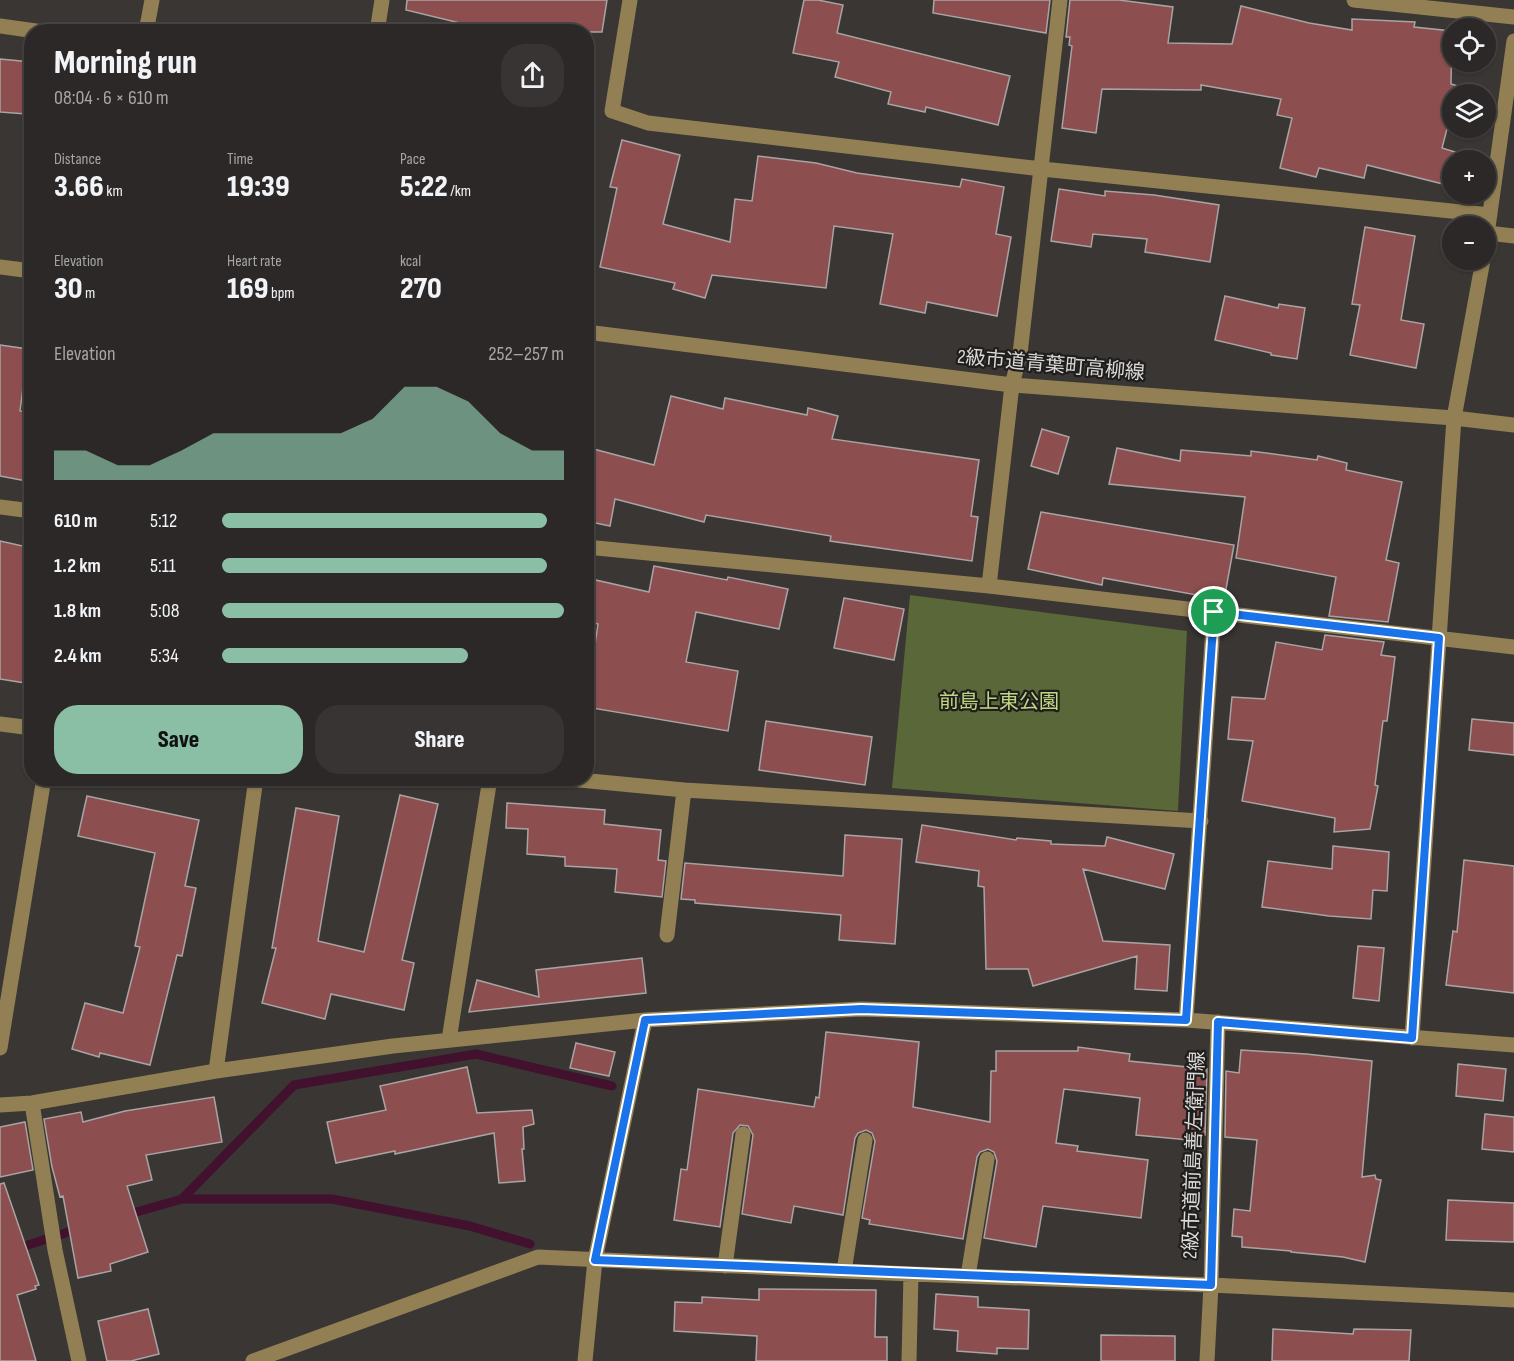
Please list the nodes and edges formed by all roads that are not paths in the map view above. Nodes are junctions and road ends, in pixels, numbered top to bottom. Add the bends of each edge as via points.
1 (152, 0) edge
2 (382, 0) edge
3 (630, 0) edge
4 (1060, 0) edge
5 (1354, 0) edge
6 (1514, 17) edge
7 (148, 24) edge
8 (378, 24) edge
9 (0, 26) edge
10 (24, 29) edge
11 (1514, 41) edge
12 (1042, 169) junction
13 (1490, 214) joint
14 (1514, 236) edge
15 (1496, 239) edge
16 (0, 267) edge
17 (24, 270) edge
18 (1481, 270) edge
19 (594, 333) edge
20 (1012, 385) junction
21 (1454, 418) junction
22 (1514, 425) edge
23 (0, 507) edge
24 (24, 510) edge
25 (594, 548) edge
26 (989, 586) junction
27 (1214, 612) junction
28 (1439, 638) junction
29 (1514, 647) edge
30 (0, 724) edge
31 (24, 727) edge
32 (594, 781) edge
33 (42, 786) edge
34 (255, 786) edge
35 (489, 786) edge
36 (684, 790) junction
37 (1201, 821) junction
38 (667, 935) dead end
39 (7, 957) edge
40 (645, 1020) junction
41 (1186, 1020) junction
42 (1218, 1022) junction
43 (1412, 1038) junction
44 (448, 1040) junction
45 (1514, 1045) edge
46 (0, 1048) edge
47 (216, 1071) junction
48 (32, 1103) junction
49 (0, 1105) edge
50 (743, 1134) dead end
51 (865, 1140) dead end
52 (987, 1159) dead end
53 (595, 1260) junction
54 (725, 1266) junction
55 (844, 1271) junction
56 (911, 1274) junction
57 (968, 1276) junction
58 (1211, 1285) junction
59 (1514, 1300) edge
60 (80, 1361) edge
61 (252, 1361) edge
62 (585, 1361) edge
63 (909, 1361) edge
64 (1207, 1361) edge

1 - 7 street
2 - 8 street
3 - 12 street via 612,111 648,123
4 - 12 street
5 - 6 street
9 - 10 street
11 - 13 street
12 - 13 street
12 - 20 street via 1020,354
14 - 15 street
16 - 17 street
18 - 21 street
19 - 20 street, 2級市道青葉町高柳線
20 - 21 street, 2級市道青葉町高柳線
20 - 26 street
21 - 22 street, 2級市道青葉町高柳線
21 - 28 street
23 - 24 street
25 - 26 street
26 - 27 street
27 - 28 street
27 - 37 street
28 - 29 street
28 - 43 street
30 - 31 street
32 - 36 street
33 - 39 street
34 - 47 street
35 - 44 street
36 - 37 street
36 - 38 street
37 - 41 street
39 - 46 street
40 - 41 street via 861,1009
40 - 44 street
40 - 53 street
41 - 42 street
42 - 43 street
42 - 58 street, 2級市道前島善左衛門線
43 - 45 street
44 - 47 street
47 - 48 street
48 - 49 street
48 - 60 street via 55,1250
50 - 54 street
51 - 55 street
52 - 57 street
53 - 54 street
53 - 61 street via 538,1257
53 - 62 street
54 - 55 street
55 - 56 street
56 - 57 street
56 - 63 street
57 - 58 street
58 - 59 street
58 - 64 street, 2級市道前島善左衛門線

